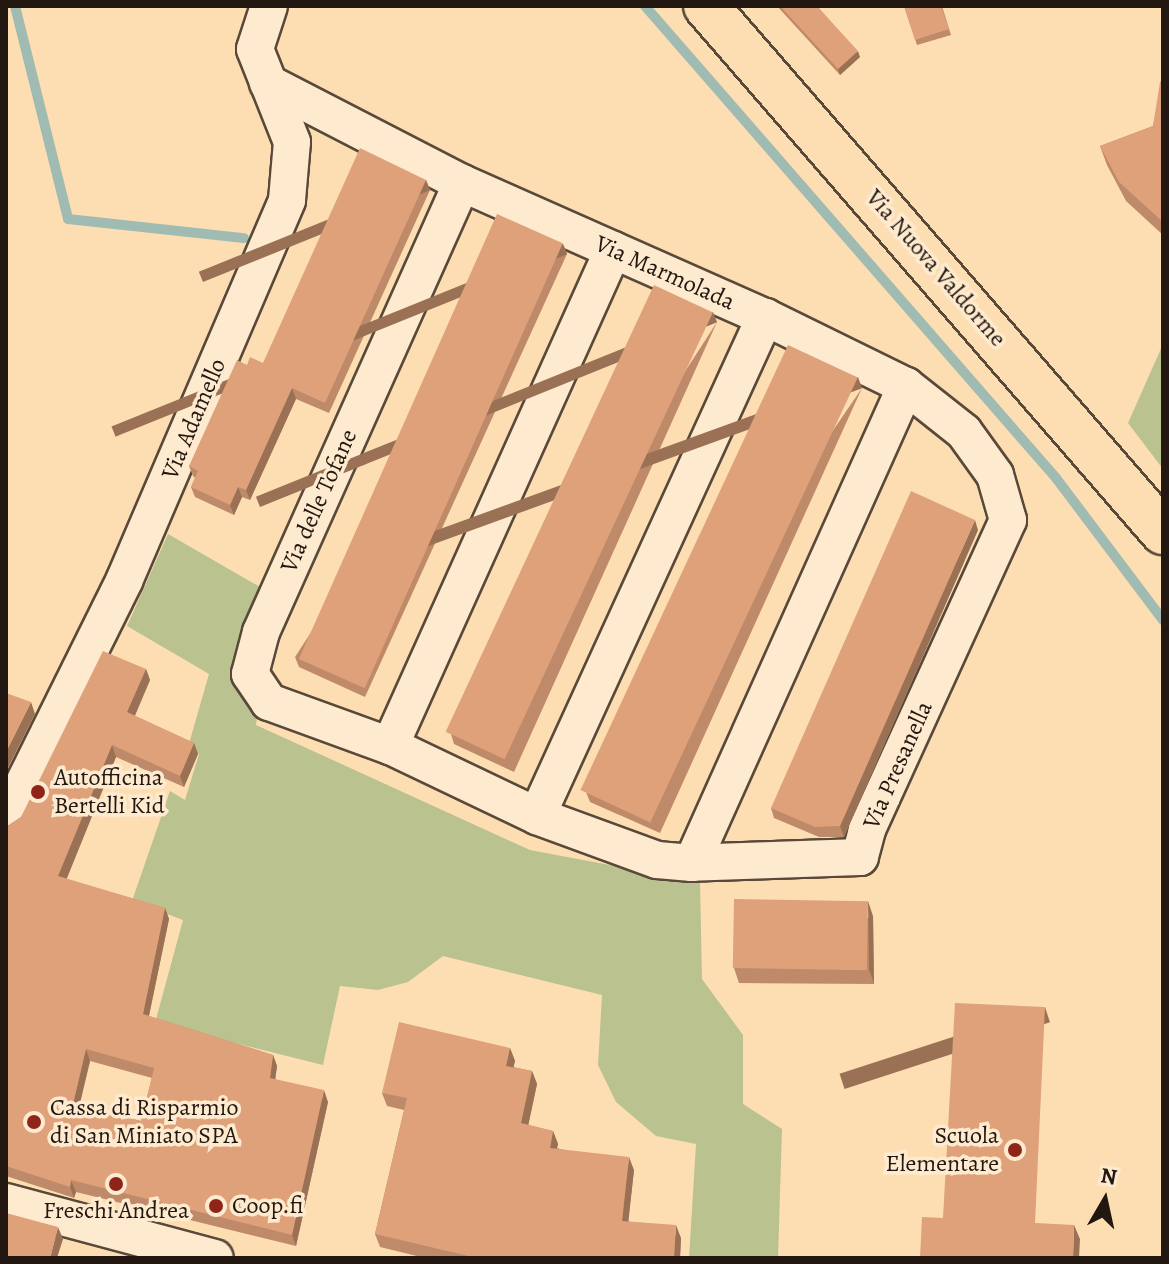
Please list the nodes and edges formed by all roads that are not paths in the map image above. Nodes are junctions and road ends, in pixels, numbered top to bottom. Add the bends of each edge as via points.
1 (269, 6) edge
2 (706, 6) edge
3 (268, 83) junction
4 (462, 183) junction
5 (613, 250) junction
6 (765, 317) junction
7 (906, 386) junction
8 (1008, 520) joint
9 (1163, 532) edge
10 (390, 746) junction
11 (537, 816) junction
12 (6, 819) edge
13 (692, 863) junction
14 (6, 1202) edge
15 (215, 1258) edge

1 - 3 street, Via Adamello via 255,49
2 - 9 main road, Via Nuova Valdorme
3 - 4 street, Via Marmolada
3 - 12 street, Via Adamello via 292,142 287,200 124,581
4 - 5 street, Via Marmolada
4 - 10 street, Via delle Tofane via 261,632 250,674 269,702
5 - 6 street, Via Marmolada
5 - 10 street
6 - 7 street, Via Marmolada
6 - 11 street
7 - 8 street, Via Marmolada via 964,432 995,475
7 - 13 street
8 - 13 street, Via Presanella via 867,830 860,857
10 - 11 street, Via delle Tofane
11 - 13 street, Via Presanella via 657,860
14 - 15 street

